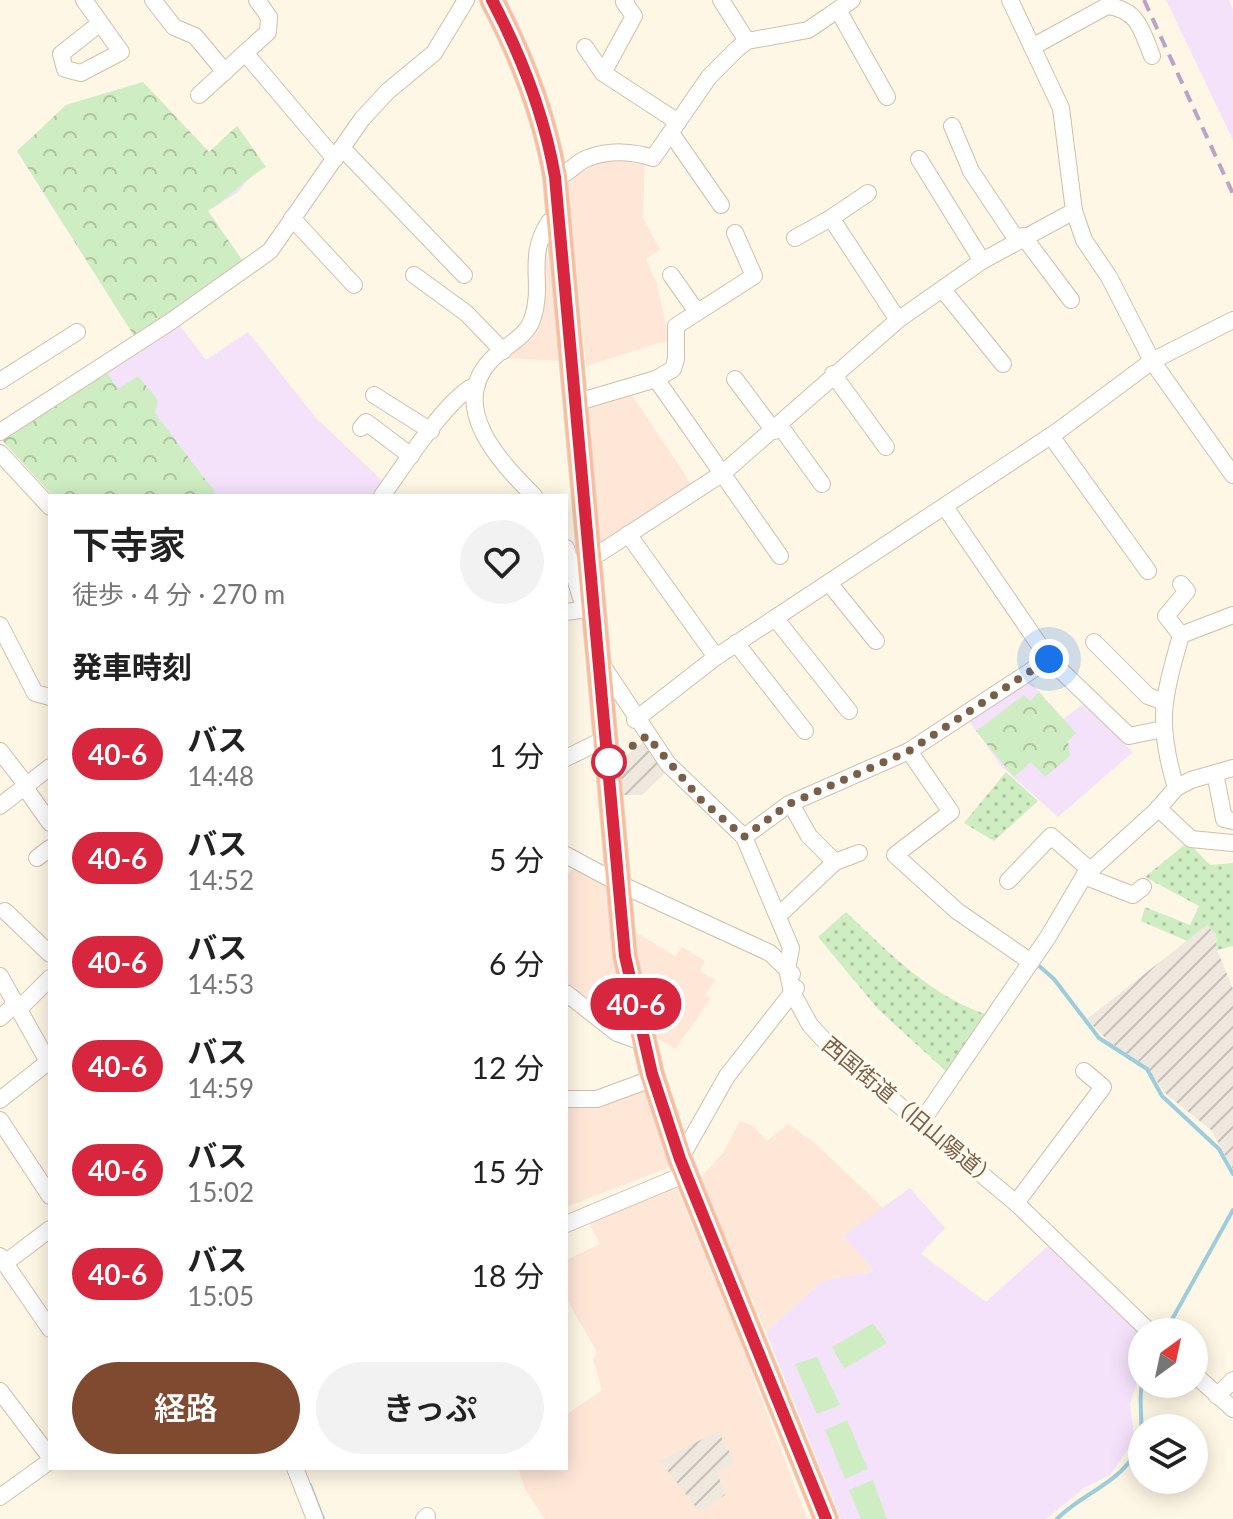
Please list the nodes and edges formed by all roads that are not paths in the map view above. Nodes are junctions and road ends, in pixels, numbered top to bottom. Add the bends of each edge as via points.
1 (84, 0) edge
2 (153, 0) edge
3 (257, 0) edge
4 (466, 0) edge
5 (492, 0) edge
6 (626, 0) edge
7 (721, 0) edge
8 (1010, 0) edge
9 (845, 5) edge
10 (99, 24) dead end
11 (747, 41) junction
12 (585, 47) dead end
13 (1032, 47) junction
14 (246, 54) junction
15 (1152, 56) dead end
16 (225, 72) junction
17 (603, 73) junction
18 (199, 95) dead end
19 (887, 97) dead end
20 (952, 126) dead end
21 (674, 128) junction
22 (338, 153) junction
23 (919, 159) dead end
24 (555, 177) junction
25 (868, 193) dead end
26 (721, 205) dead end
27 (1074, 211) junction
28 (292, 218) junction
29 (831, 218) junction
30 (561, 220) junction
31 (735, 233) dead end
32 (795, 238) dead end
33 (1020, 238) junction
34 (982, 261) junction
35 (414, 275) dead end
36 (671, 275) dead end
37 (354, 285) dead end
38 (943, 290) junction
39 (441, 295) junction
40 (1071, 300) dead end
41 (697, 312) junction
42 (898, 320) junction
43 (1233, 320) edge
44 (77, 332) dead end
45 (503, 351) junction
46 (1152, 361) junction
47 (1003, 364) dead end
48 (833, 374) junction
49 (656, 379) junction
50 (735, 379) dead end
51 (0, 381) edge
52 (477, 385) junction
53 (374, 395) dead end
54 (578, 402) junction
55 (361, 428) dead end
56 (777, 429) junction
57 (431, 431) junction
58 (0, 432) edge
59 (1051, 436) junction
60 (886, 447) dead end
61 (0, 453) edge
62 (411, 456) junction
63 (723, 473) junction
64 (1233, 475) edge
65 (822, 484) dead end
66 (383, 494) edge
67 (532, 494) edge
68 (48, 505) edge
69 (945, 507) junction
70 (628, 534) junction
71 (592, 553) junction
72 (568, 555) edge
73 (780, 556) dead end
74 (1148, 571) dead end
75 (829, 583) junction
76 (1181, 584) dead end
77 (594, 608) junction
78 (568, 612) edge
79 (1233, 615) edge
80 (775, 618) junction
81 (2, 635) edge
82 (1181, 635) junction
83 (876, 641) dead end
84 (1094, 642) dead end
85 (736, 643) junction
86 (716, 657) junction
87 (1049, 659) junction
88 (599, 660) junction
89 (48, 696) edge
90 (1164, 702) junction
91 (849, 711) dead end
92 (635, 720) junction
93 (1163, 729) junction
94 (805, 731) dead end
95 (607, 738) junction
96 (0, 751) edge
97 (909, 751) junction
98 (568, 757) edge
99 (1233, 768) edge
100 (48, 769) edge
101 (1215, 773) junction
102 (27, 788) junction
103 (1176, 788) junction
104 (791, 804) junction
105 (0, 806) edge
106 (1158, 808) junction
107 (48, 820) edge
108 (1233, 821) edge
109 (744, 837) junction
110 (1233, 843) edge
111 (859, 853) dead end
112 (568, 856) edge
113 (835, 862) junction
114 (1087, 873) junction
115 (1008, 881) dead end
116 (620, 884) junction
117 (1143, 887) dead end
118 (5, 911) dead end
119 (778, 916) junction
120 (48, 952) edge
121 (1031, 962) junction
122 (0, 976) edge
123 (48, 980) edge
124 (792, 981) junction
125 (568, 995) edge
126 (18, 1005) junction
127 (0, 1018) edge
128 (645, 1043) junction
129 (48, 1061) edge
130 (48, 1064) edge
131 (1084, 1071) dead end
132 (654, 1078) junction
133 (568, 1099) edge
134 (0, 1100) edge
135 (0, 1120) edge
136 (922, 1121) junction
137 (683, 1166) junction
138 (48, 1193) edge
139 (1016, 1203) junction
140 (568, 1223) edge
141 (48, 1230) edge
142 (2, 1259) edge
143 (1135, 1318) edge
144 (48, 1326) edge
145 (1233, 1380) edge
146 (1208, 1387) edge
147 (1217, 1396) junction
148 (3, 1399) edge
149 (1233, 1409) edge
150 (48, 1456) edge
151 (48, 1461) edge
152 (296, 1470) edge
153 (0, 1497) edge
154 (315, 1519) edge
155 (826, 1519) edge

1 - 10 street
2 - 16 street via 174,27 195,36
3 - 14 street via 269,17 268,32
4 - 22 street via 434,53 388,91
5 - 24 highway via 522,58
6 - 17 street via 634,16
7 - 11 street
8 - 13 street
9 - 11 street via 801,33
9 - 19 street
11 - 21 street via 709,77
12 - 17 street
13 - 15 street via 1107,6 1135,15
13 - 27 street via 1061,108
14 - 16 street
14 - 22 street
16 - 18 street
17 - 21 street
20 - 33 street via 971,171
21 - 24 street via 653,158 619,152 586,158 568,174
21 - 26 street
22 - 28 street
22 - 39 street via 462,273
23 - 34 street
24 - 30 highway
25 - 29 street
27 - 33 street
27 - 46 street via 1084,240
28 - 37 street
28 - 58 street via 270,251
29 - 32 street
29 - 42 street
30 - 45 street via 549,222 536,247 536,300 529,328
30 - 54 highway
31 - 41 street via 754,276
33 - 34 street
33 - 40 street
34 - 38 street
35 - 39 street
36 - 41 street
38 - 42 street
38 - 47 street
39 - 45 street
41 - 49 street via 676,326 673,369
42 - 48 street
43 - 46 street
44 - 51 street
45 - 52 street
46 - 59 street
46 - 64 street
48 - 56 street
48 - 60 street
49 - 54 street
49 - 63 street
50 - 56 street
52 - 57 street via 463,391
52 - 67 street via 482,434
53 - 57 street
54 - 71 highway
55 - 62 street via 366,422
56 - 63 street
56 - 65 street
57 - 62 street
59 - 69 street
59 - 74 street
61 - 68 street
62 - 66 street
63 - 70 street
63 - 73 street
69 - 75 street
69 - 87 street
70 - 71 street
70 - 86 street
71 - 77 highway
72 - 77 street via 581,598
75 - 80 street
75 - 83 street
76 - 82 street via 1187,591 1166,616
77 - 78 street
77 - 88 highway
79 - 82 street
80 - 85 street
80 - 91 street
81 - 89 street via 35,693
82 - 90 street
84 - 90 street via 1148,696
85 - 86 street
85 - 94 street
86 - 92 street
87 - 93 street via 1129,736
87 - 97 street
88 - 92 street, 西国街道（旧山陽道）
88 - 95 highway
90 - 93 street
92 - 109 street, 西国街道（旧山陽道） via 668,764
93 - 103 street
95 - 98 street
95 - 116 highway
96 - 102 street
97 - 104 street
97 - 121 street via 951,812 895,855 957,911
99 - 101 street
100 - 102 street
101 - 103 street
101 - 108 street via 1224,819
102 - 105 street
102 - 107 street
103 - 106 street
104 - 109 street
104 - 113 street via 809,836
106 - 110 street via 1191,839
106 - 114 street
109 - 119 street, 西国街道（旧山陽道）
111 - 113 street
112 - 116 street
113 - 119 street
114 - 115 street via 1051,836
114 - 117 street via 1133,895
114 - 121 street
116 - 124 street via 770,953
116 - 128 highway via 625,956
118 - 120 street
119 - 124 street, 西国街道（旧山陽道） via 791,948
121 - 136 street
122 - 126 street
123 - 126 street
124 - 136 street, 西国街道（旧山陽道） via 810,1025 833,1050
124 - 137 street via 727,1076
125 - 128 street via 617,1033
126 - 127 street
126 - 129 street
128 - 132 highway
130 - 134 street
131 - 139 street via 1103,1087
132 - 133 street via 597,1099
132 - 137 highway
135 - 138 street
136 - 139 street, 西国街道（旧山陽道）
137 - 140 street
137 - 155 highway
139 - 143 street, 西国街道（旧山陽道）
141 - 142 street
142 - 144 street
145 - 147 street
146 - 147 street
147 - 149 street
148 - 150 street
151 - 153 street
152 - 154 street

